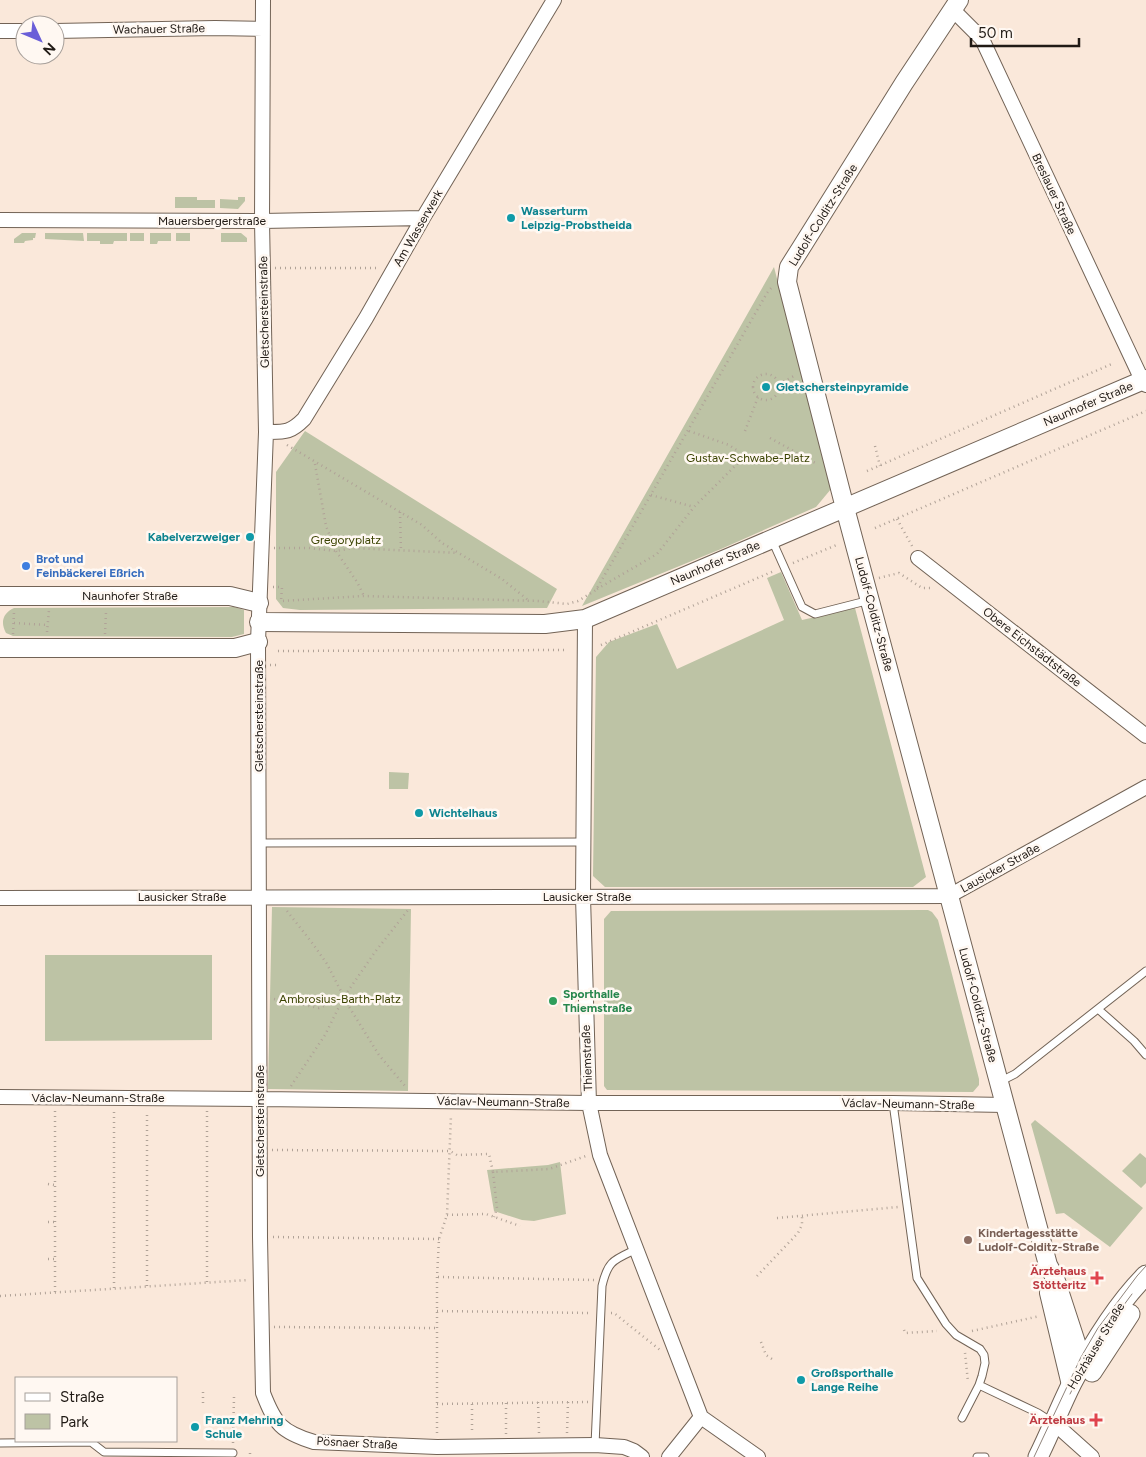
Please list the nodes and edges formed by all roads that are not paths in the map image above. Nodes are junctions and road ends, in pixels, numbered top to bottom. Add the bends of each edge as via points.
1 (263, 0) edge
2 (554, 0) edge
3 (956, 5) edge
4 (262, 29) junction
5 (65, 30) edge
6 (15, 31) edge
7 (0, 32) edge
8 (423, 218) junction
9 (0, 220) edge
10 (262, 221) junction
11 (1145, 381) edge
12 (266, 432) junction
13 (845, 508) junction
14 (771, 539) junction
15 (918, 558) road end
16 (7, 596) edge
17 (870, 600) junction
18 (260, 603) junction
19 (586, 619) junction
20 (259, 622) junction
21 (258, 642) junction
22 (6, 648) edge
23 (1146, 736) edge
24 (1146, 786) edge
25 (584, 842) junction
26 (259, 843) junction
27 (949, 896) junction
28 (259, 897) junction
29 (583, 897) junction
30 (0, 898) edge
31 (1146, 971) edge
32 (1098, 1009) junction
33 (1146, 1055) edge
34 (999, 1082) junction
35 (0, 1097) edge
36 (260, 1098) junction
37 (893, 1103) junction
38 (589, 1104) junction
39 (1005, 1105) junction
40 (637, 1249) junction
41 (1048, 1265) junction
42 (1146, 1275) edge
43 (1146, 1290) edge
44 (1083, 1364) junction
45 (978, 1385) junction
46 (1071, 1385) junction
47 (701, 1417) junction
48 (962, 1418) dead end
49 (1054, 1424) junction
50 (282, 1428) joint
51 (0, 1443) edge
52 (595, 1445) junction
53 (233, 1453) road end
54 (642, 1457) edge
55 (669, 1457) edge
56 (758, 1457) edge
57 (977, 1457) edge
58 (985, 1457) edge
59 (1038, 1457) edge
60 (1092, 1457) edge

1 - 4 street, Gletschersteinstraße
2 - 8 street, Am Wasserwerk
3 - 11 street, Breslauer Straße via 982,39
3 - 13 street, Ludolf-Colditz-Straße via 789,267 787,282
4 - 5 street, Wachauer Straße
4 - 10 street, Gletschersteinstraße
6 - 7 street
8 - 10 street, Mauersbergerstraße
8 - 12 street, Am Wasserwerk via 304,419 294,429
9 - 10 street, Mauersbergerstraße
10 - 12 street, Gletschersteinstraße
11 - 13 street, Naunhofer Straße
12 - 18 street, Gletschersteinstraße
13 - 14 street, Naunhofer Straße
13 - 17 street, Ludolf-Colditz-Straße
14 - 17 lane via 802,607 815,614
14 - 19 street, Naunhofer Straße
15 - 23 street, Obere Eichstädtstraße
16 - 18 street, Naunhofer Straße via 230,596
17 - 27 street, Ludolf-Colditz-Straße
18 - 20 street, Gletschersteinstraße
19 - 20 street, Naunhofer Straße via 545,624
19 - 25 street, Thiemstraße
20 - 21 street, Gletschersteinstraße
21 - 22 street via 234,648
21 - 26 street, Gletschersteinstraße
24 - 27 street, Lausicker Straße
25 - 26 lane
25 - 29 street, Thiemstraße
26 - 28 street, Gletschersteinstraße
27 - 29 street, Lausicker Straße
27 - 34 street, Ludolf-Colditz-Straße
28 - 29 street, Lausicker Straße
28 - 30 street, Lausicker Straße
28 - 36 street, Gletschersteinstraße
29 - 38 street, Thiemstraße
31 - 32 lane
32 - 33 lane
32 - 34 lane via 1015,1074
34 - 39 street, Ludolf-Colditz-Straße
35 - 36 street, Václav-Neumann-Straße
36 - 38 street, Václav-Neumann-Straße
36 - 50 street, Gletschersteinstraße via 263,1393 271,1413
37 - 38 street, Václav-Neumann-Straße
37 - 39 street, Václav-Neumann-Straße
37 - 45 lane via 917,1278 952,1332 980,1349 984,1355 985,1363
38 - 40 street, Thiemstraße via 600,1151
39 - 41 street, Ludolf-Colditz-Straße
40 - 47 street, Thiemstraße
40 - 52 lane via 610,1264 605,1272 600,1313
41 - 44 street, Ludolf-Colditz-Straße
41 - 46 street, Ludolf-Colditz-Straße via 1046,1278
42 - 44 main road, Holzhäuser Straße via 1124,1300
43 - 49 main road, Holzhäuser Straße via 1082,1388
44 - 46 main road, Holzhäuser Straße
45 - 48 lane
45 - 49 lane
46 - 49 main road, Holzhäuser Straße
47 - 55 street
47 - 56 street
49 - 59 main road, Holzhäuser Straße
49 - 60 street
50 - 52 street, Pösnaer Straße via 296,1437 314,1442 437,1447
51 - 53 lane via 91,1442 104,1452
52 - 54 street, Pösnaer Straße via 624,1447
57 - 58 lane

